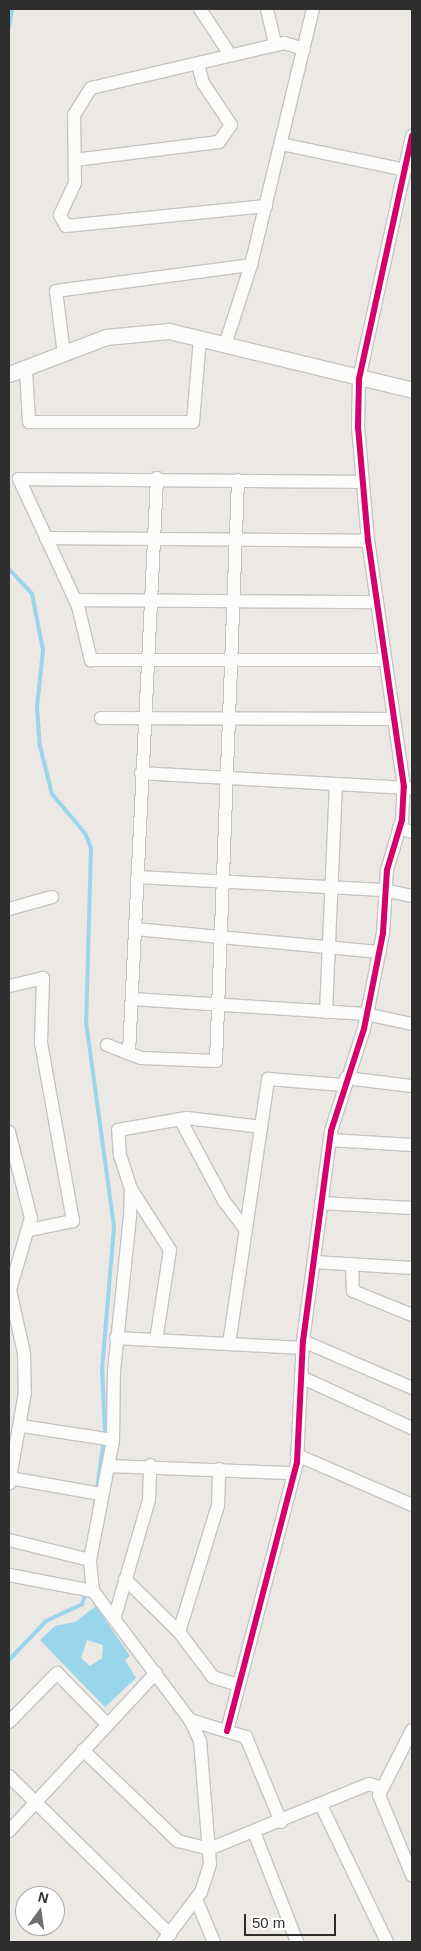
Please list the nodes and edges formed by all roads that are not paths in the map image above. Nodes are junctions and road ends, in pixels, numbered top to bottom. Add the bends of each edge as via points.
1 (200, 9) edge
2 (267, 9) edge
3 (313, 9) edge
4 (275, 45) junction
5 (304, 49) junction
6 (231, 56) junction
7 (198, 64) junction
8 (412, 136) edge
9 (281, 144) junction
10 (75, 160) junction
11 (405, 170) junction
12 (266, 206) junction
13 (251, 265) junction
14 (200, 339) junction
15 (225, 345) junction
16 (64, 355) junction
17 (26, 370) junction
18 (9, 374) edge
19 (359, 378) junction
20 (412, 390) edge
21 (157, 478) junction
22 (238, 480) junction
23 (363, 482) junction
24 (46, 538) junction
25 (154, 540) junction
26 (235, 540) junction
27 (368, 541) junction
28 (150, 599) junction
29 (75, 600) junction
30 (232, 600) junction
31 (376, 602) junction
32 (230, 659) junction
33 (147, 660) junction
34 (384, 660) junction
35 (101, 718) dead end
36 (144, 718) junction
37 (227, 719) junction
38 (392, 719) junction
39 (141, 774) junction
40 (225, 778) junction
41 (336, 784) junction
42 (408, 788) edge
43 (399, 828) junction
44 (412, 832) edge
45 (137, 877) junction
46 (222, 882) junction
47 (332, 887) junction
48 (384, 890) junction
49 (412, 896) edge
50 (52, 897) dead end
51 (9, 909) edge
52 (135, 929) junction
53 (221, 937) junction
54 (329, 947) junction
55 (380, 952) junction
56 (9, 986) edge
57 (132, 999) junction
58 (219, 1007) junction
59 (326, 1012) junction
60 (366, 1014) junction
61 (412, 1024) edge
62 (107, 1045) dead end
63 (129, 1053) junction
64 (345, 1081) junction
65 (412, 1086) edge
66 (180, 1119) junction
67 (261, 1127) junction
68 (9, 1132) edge
69 (330, 1140) junction
70 (412, 1145) edge
71 (131, 1189) junction
72 (321, 1203) junction
73 (412, 1208) edge
74 (29, 1230) junction
75 (246, 1230) junction
76 (314, 1262) junction
77 (352, 1264) junction
78 (412, 1268) edge
79 (412, 1315) edge
80 (116, 1338) junction
81 (156, 1340) junction
82 (229, 1344) junction
83 (303, 1344) junction
84 (301, 1378) junction
85 (412, 1388) edge
86 (411, 1424) edge
87 (22, 1426) junction
88 (113, 1440) junction
89 (297, 1455) junction
90 (150, 1465) junction
91 (108, 1466) junction
92 (219, 1469) junction
93 (294, 1473) junction
94 (9, 1481) edge
95 (101, 1494) junction
96 (412, 1505) edge
97 (9, 1540) edge
98 (90, 1560) junction
99 (9, 1575) edge
100 (126, 1579) junction
101 (93, 1591) junction
102 (115, 1616) junction
103 (179, 1632) junction
104 (156, 1673) junction
105 (236, 1684) junction
106 (190, 1720) junction
107 (9, 1722) edge
108 (108, 1724) junction
109 (412, 1730) edge
110 (227, 1731) junction
111 (83, 1750) junction
112 (9, 1776) edge
113 (381, 1788) junction
114 (34, 1800) junction
115 (321, 1805) junction
116 (281, 1822) junction
117 (9, 1831) edge
118 (254, 1832) junction
119 (209, 1849) junction
120 (412, 1875) edge
121 (196, 1899) junction
122 (166, 1940) edge
123 (214, 1942) edge
124 (297, 1942) edge
125 (386, 1942) edge

1 - 6 street
2 - 4 street
3 - 5 street
4 - 5 street
4 - 6 street
5 - 9 street
6 - 7 street
7 - 10 street via 86,90 74,115
7 - 10 street via 203,83 231,126 223,138
8 - 11 street
9 - 11 street
9 - 12 street
10 - 12 street via 75,183 60,215 61,222 74,228
11 - 19 street
12 - 13 street
13 - 15 street
13 - 16 street via 56,290
14 - 15 street
14 - 16 street via 169,331 138,331 106,337
14 - 17 street via 193,422 28,422
15 - 19 street
16 - 17 street
17 - 18 street
19 - 20 street
19 - 23 street
21 - 22 street
21 - 24 street via 19,479
21 - 25 street
22 - 23 street
22 - 26 street
23 - 27 street
24 - 25 street
24 - 29 street
25 - 26 street
25 - 28 street
26 - 27 street
26 - 30 street
27 - 31 street
28 - 29 street
28 - 30 street
28 - 33 street
29 - 33 street via 91,660
30 - 31 street
30 - 32 street
31 - 34 street
32 - 33 street
32 - 34 street
32 - 37 street
33 - 36 street
34 - 38 street
35 - 36 street
36 - 37 street
36 - 39 street
37 - 38 street
37 - 40 street
38 - 42 street
39 - 40 street
39 - 45 street
40 - 41 street
40 - 46 street
41 - 42 street
41 - 47 street
42 - 43 street
43 - 44 street
43 - 48 street
45 - 46 street
45 - 52 street
46 - 47 street
46 - 53 street
47 - 48 street
47 - 54 street
48 - 49 street
48 - 55 street
50 - 51 street
52 - 53 street
52 - 57 street
53 - 54 street
53 - 58 street
54 - 55 street
54 - 59 street
55 - 60 street
56 - 74 street via 44,978 41,1043 73,1221
57 - 58 street
57 - 63 street
58 - 59 street
58 - 63 street via 216,1060 141,1058
59 - 60 street
60 - 61 street
60 - 64 street
62 - 63 street
64 - 65 street
64 - 67 street via 268,1079
64 - 69 street
66 - 67 street
66 - 71 street via 118,1130 120,1156
66 - 75 street via 224,1200
67 - 75 street
68 - 74 street via 31,1218
69 - 70 street
69 - 72 street
71 - 80 street
71 - 81 street via 170,1250
72 - 73 street
72 - 76 street
74 - 87 street via 10,1290 24,1353
75 - 82 street
76 - 77 street
76 - 83 street
77 - 78 street
77 - 79 street via 352,1291
80 - 81 street
80 - 88 street
81 - 82 street
82 - 83 street
83 - 84 street
83 - 85 street
84 - 86 street
84 - 89 street
87 - 88 street
87 - 94 street
88 - 91 street
89 - 93 street
89 - 96 street
90 - 91 street
90 - 92 street
90 - 100 street via 149,1500
91 - 95 street
92 - 93 street
92 - 103 street via 218,1505
93 - 105 street
94 - 95 street
95 - 98 street
97 - 98 street
98 - 101 street
99 - 101 street
100 - 102 street
100 - 103 street
101 - 102 street
102 - 104 street
103 - 105 street via 214,1677
104 - 106 street
104 - 108 street
105 - 110 street
106 - 110 street
106 - 119 street via 200,1741
107 - 108 street via 57,1673
108 - 111 street
109 - 113 street
110 - 116 street via 246,1737
111 - 114 street
111 - 119 street via 178,1841
112 - 114 street
113 - 115 street via 369,1784
113 - 120 street via 379,1795
114 - 117 street
114 - 122 street
115 - 116 street
115 - 125 street
116 - 118 street
118 - 119 street
118 - 124 street
119 - 121 street via 210,1864
121 - 122 street
121 - 123 street

